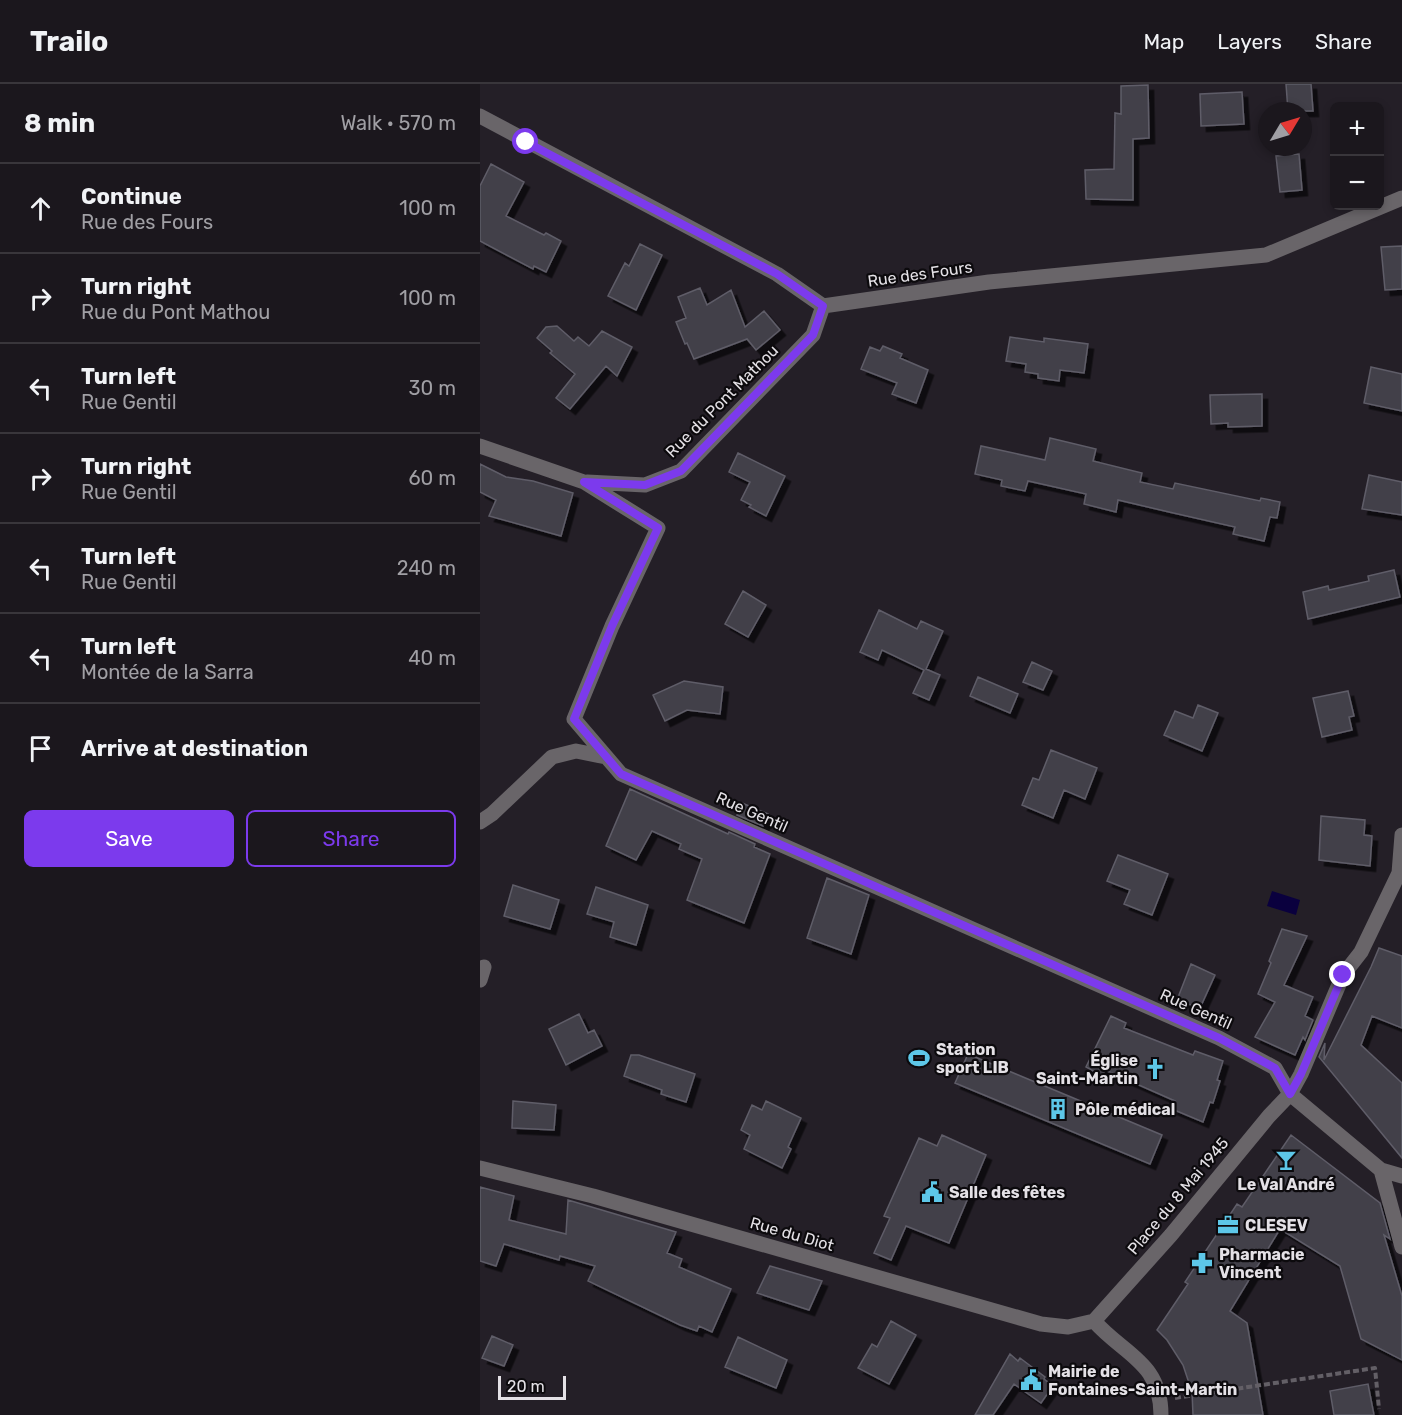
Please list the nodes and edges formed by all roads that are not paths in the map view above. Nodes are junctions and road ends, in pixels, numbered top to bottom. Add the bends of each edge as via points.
1 (480, 116) edge
2 (1402, 198) edge
3 (823, 306) junction
4 (480, 446) edge
5 (584, 482) junction
6 (606, 757) junction
7 (480, 822) edge
8 (1402, 835) edge
9 (1290, 1094) junction
10 (480, 1167) edge
11 (1381, 1170) junction
12 (1402, 1176) edge
13 (1402, 1247) edge
14 (1094, 1321) junction
15 (1161, 1407) edge

1 - 3 street via 777,274
2 - 3 street, Rue des Fours via 1266,255 989,282
3 - 5 street, Rue du Pont Mathou via 813,335 681,471 645,485
4 - 5 street, Rue Gentil
5 - 6 street, Rue Gentil via 658,528 574,719
6 - 7 street via 576,751 552,757
6 - 9 street, Rue Gentil via 621,774 1219,1038 1275,1068
8 - 9 street, Place du 8 Mai 1945 via 1399,873 1361,952 1343,975
9 - 11 street
9 - 14 street, Place du 8 Mai 1945
10 - 14 street, Rue du Diot via 1041,1324 1068,1328
11 - 12 street
11 - 13 street
14 - 15 street via 1138,1358 1154,1379

